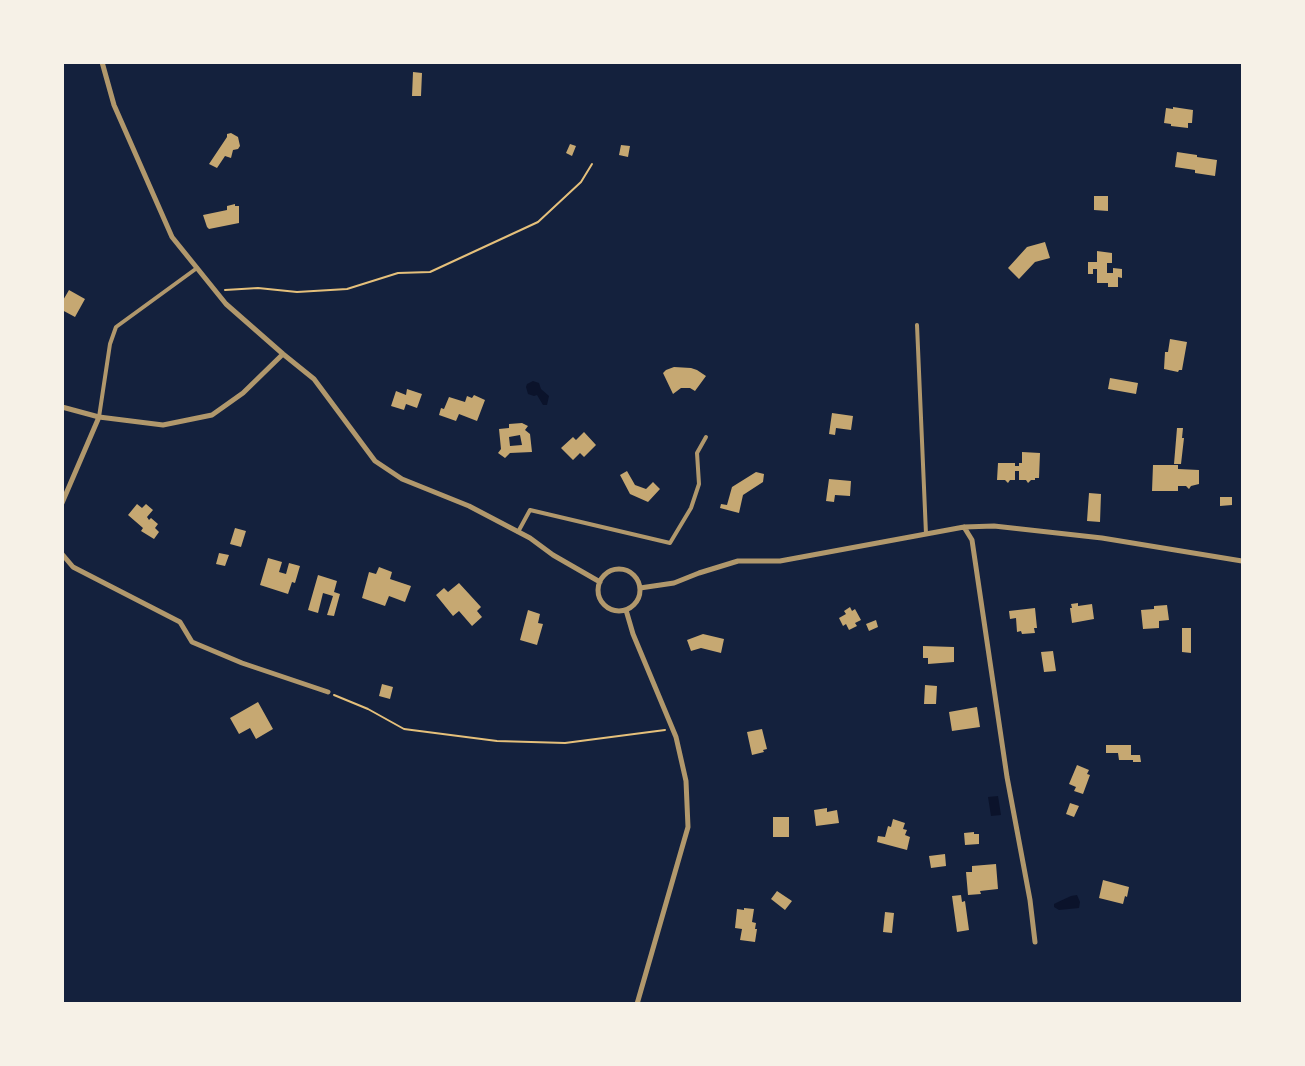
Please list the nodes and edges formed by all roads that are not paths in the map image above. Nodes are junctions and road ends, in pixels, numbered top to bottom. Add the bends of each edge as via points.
1 (102, 62) edge
2 (197, 268) junction
3 (917, 325) dead end
4 (283, 354) junction
5 (62, 407) edge
6 (99, 417) junction
7 (706, 437) dead end
8 (62, 503) edge
9 (964, 527) junction
10 (518, 532) junction
11 (926, 534) junction
12 (62, 554) edge
13 (1242, 561) edge
14 (600, 582) junction
15 (640, 588) junction
16 (626, 610) junction
17 (328, 692) road end
18 (1035, 942) dead end
19 (637, 1004) edge

1 - 2 street via 114,105 172,237
2 - 4 street via 226,304
2 - 6 lane via 116,327 110,344
3 - 11 lane
4 - 6 street via 244,393 212,415 163,425
4 - 10 street via 314,379 375,461 402,479 469,506
5 - 6 street
6 - 8 street
7 - 10 lane via 697,453 699,484 691,508 670,543 530,510
9 - 11 street
9 - 13 street via 994,526 1102,538
9 - 18 street via 972,540
10 - 14 street
11 - 15 street via 780,561 738,561 674,583
12 - 17 street via 73,567 180,622 192,642
14 - 15 street via 609,572 622,570 634,575
14 - 16 street via 599,595 606,606
15 - 16 street via 636,601
16 - 19 street via 673,730 686,781 688,827

